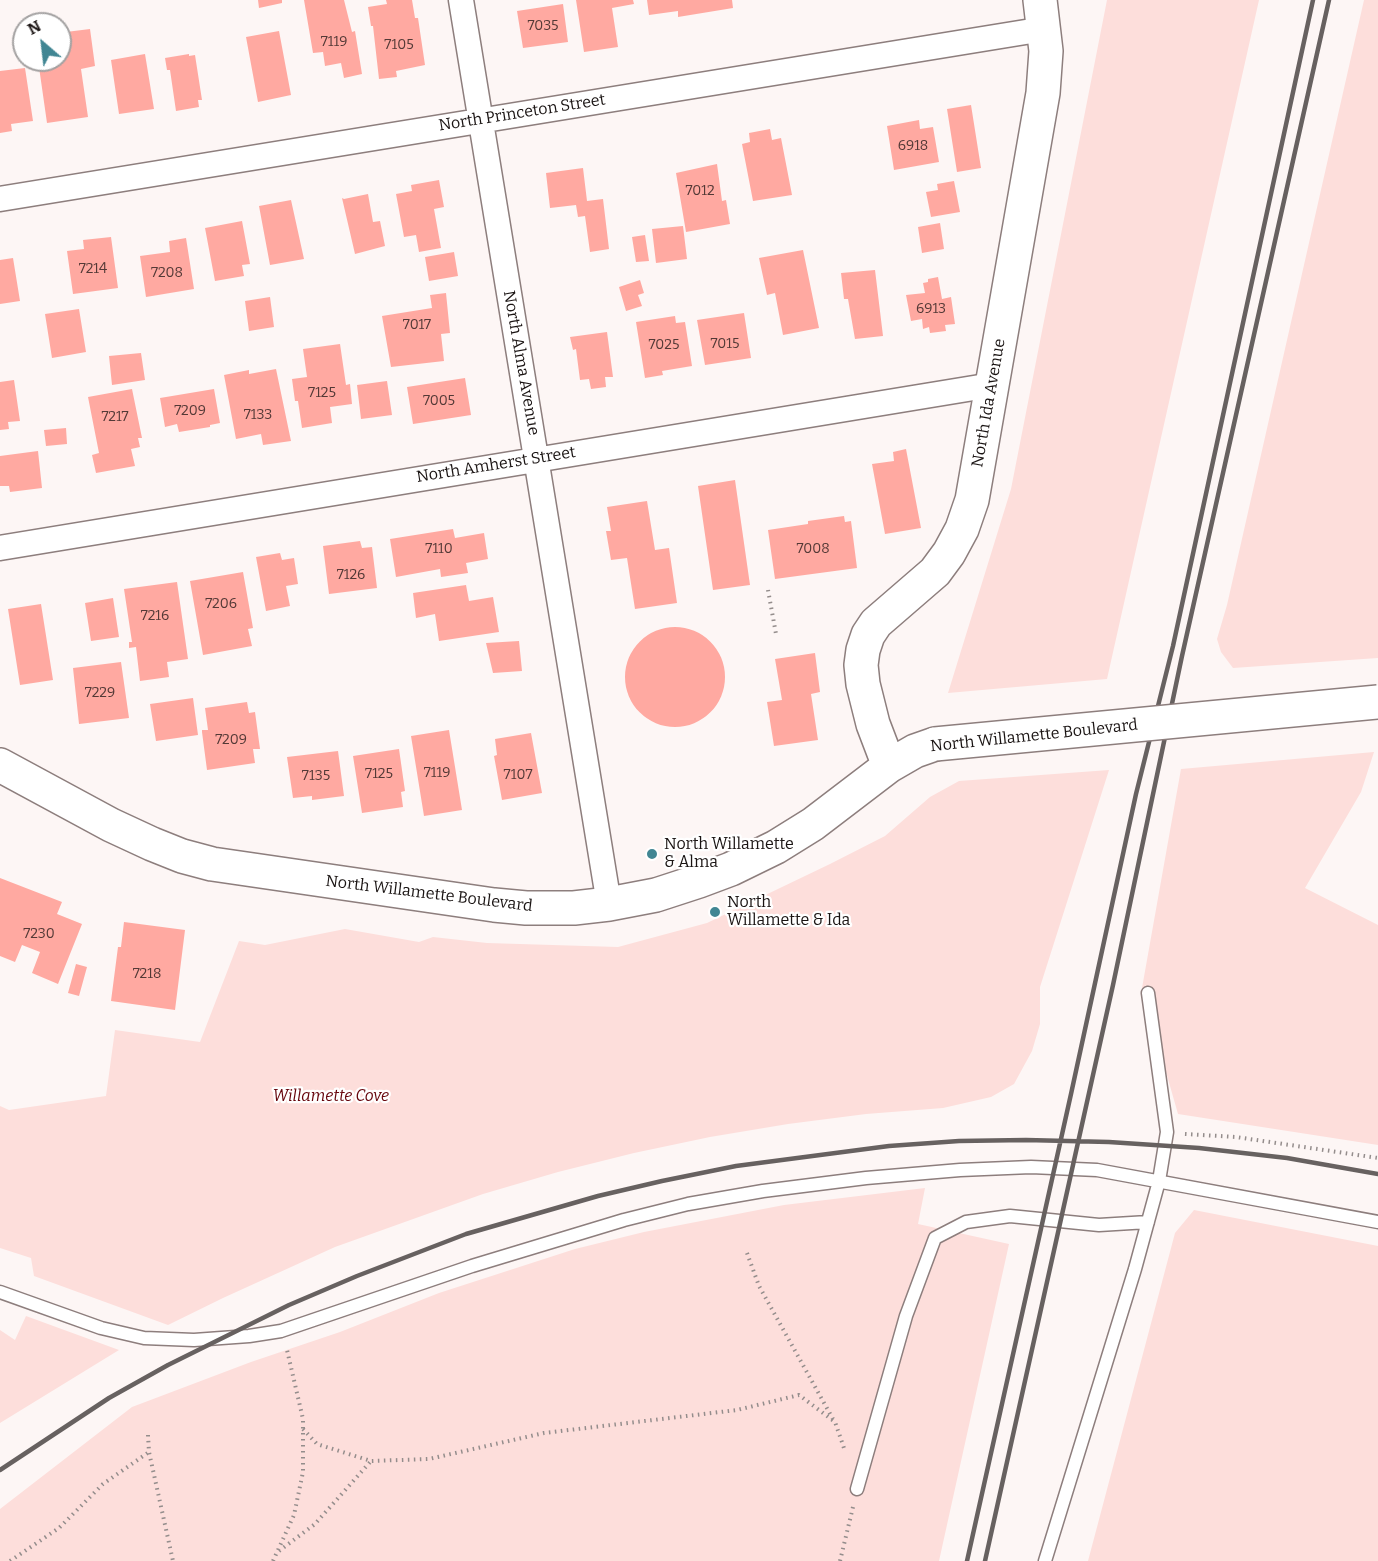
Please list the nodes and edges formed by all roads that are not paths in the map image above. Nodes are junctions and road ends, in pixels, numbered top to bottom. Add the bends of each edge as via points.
1 (461, 0) edge
2 (1042, 14) edge
3 (481, 120) junction
4 (0, 199) edge
5 (992, 385) junction
6 (537, 458) junction
7 (0, 548) edge
8 (1378, 702) edge
9 (0, 765) edge
10 (889, 766) junction
11 (609, 904) junction
12 (1148, 993) dead end
13 (1159, 1181) junction
14 (1148, 1222) junction
15 (1378, 1222) edge
16 (0, 1292) edge
17 (857, 1489) road end
18 (1045, 1561) edge

1 - 3 street, North Alma Avenue
2 - 3 street, North Princeton Street
2 - 5 main road, North Ida Avenue via 1046,69 1043,93
3 - 4 street, North Princeton Street
3 - 6 street, North Alma Avenue
5 - 6 street, North Amherst Street
5 - 10 main road, North Ida Avenue via 972,500 962,529 935,572 876,623 863,650 863,684
6 - 7 street, North Amherst Street
6 - 11 street, North Alma Avenue
8 - 10 main road, North Willamette Boulevard, bridge via 935,744
9 - 11 main road, North Willamette Boulevard via 111,825 182,856 212,864 494,906
10 - 11 main road, North Willamette Boulevard via 813,824 753,859 699,882
12 - 13 lane via 1167,1132
13 - 14 lane
13 - 15 lane
13 - 16 lane via 1097,1170 1031,1167 866,1178 763,1191 624,1220 472,1266 281,1331 249,1336 144,1338 101,1328
14 - 17 lane via 1099,1225 1010,1216 966,1222 935,1238 906,1317
14 - 18 lane

